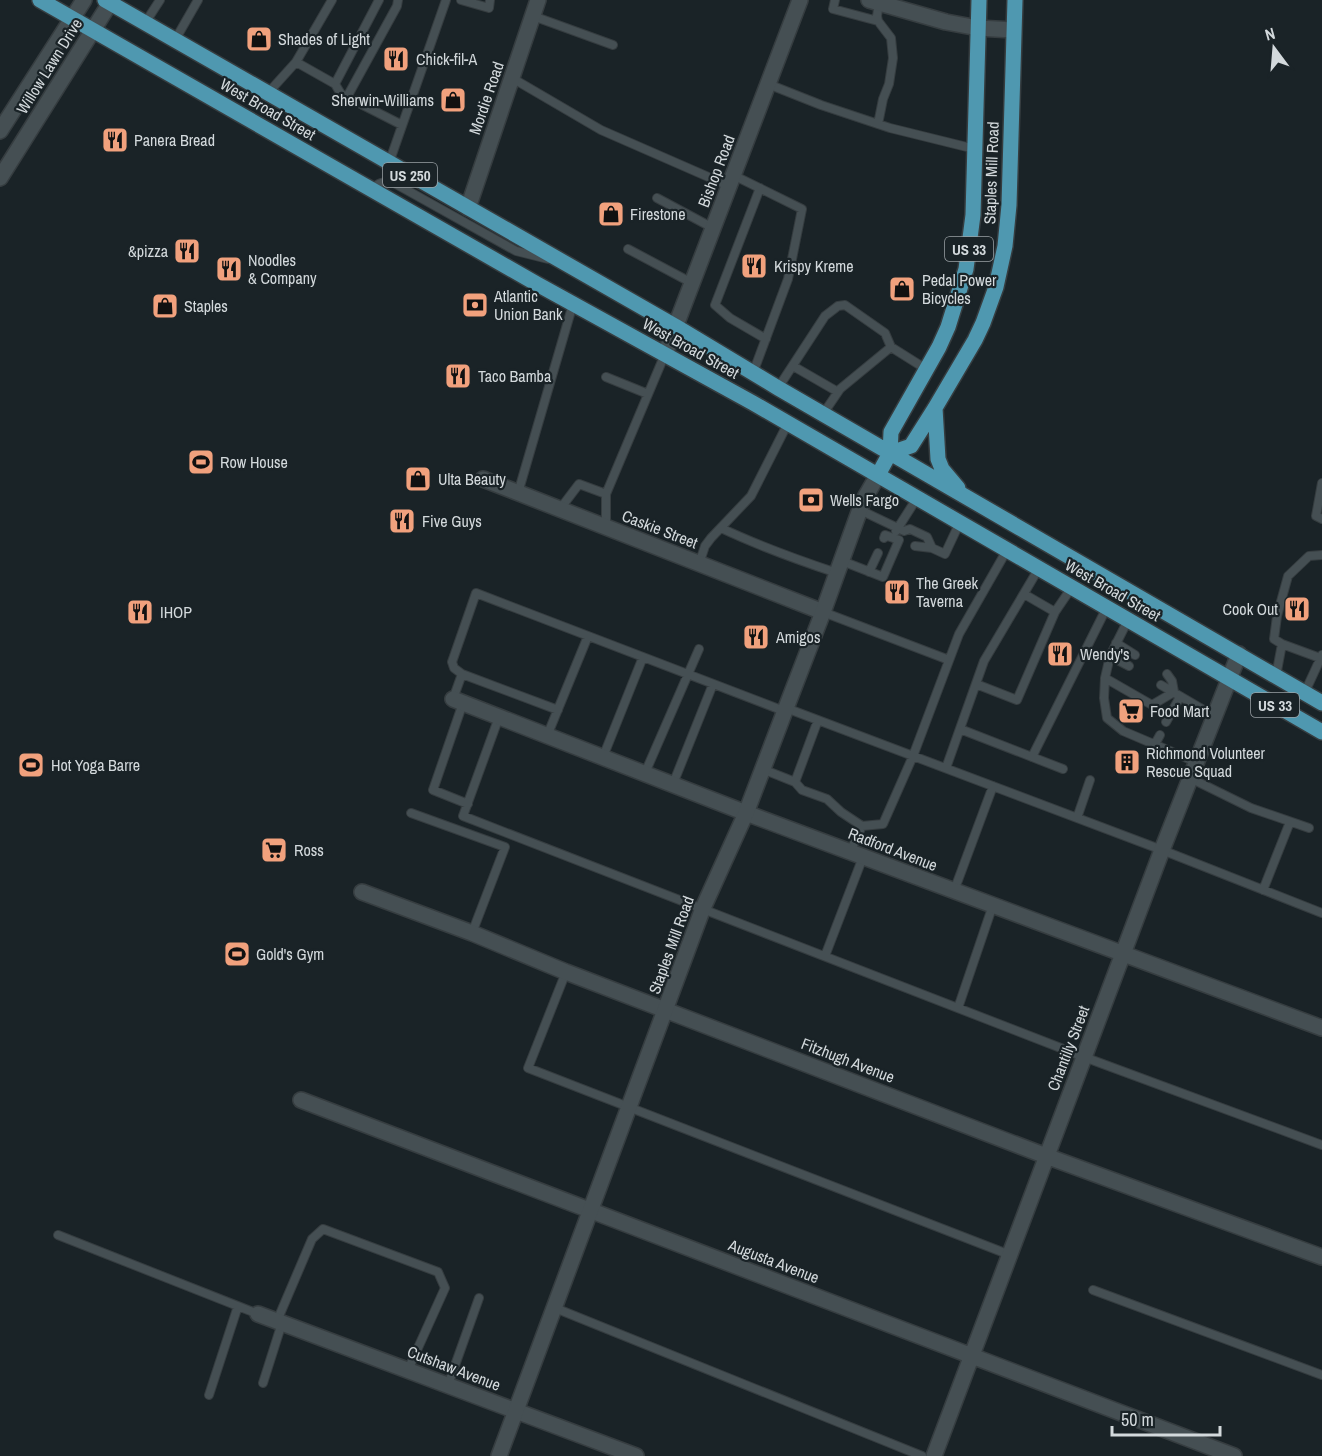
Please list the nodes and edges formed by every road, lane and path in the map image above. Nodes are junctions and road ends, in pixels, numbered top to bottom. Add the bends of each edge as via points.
1 (40, 0) edge
2 (84, 0) edge
3 (160, 0) edge
4 (198, 0) edge
5 (379, 0) edge
6 (404, 0) edge
7 (446, 0) edge
8 (461, 0) edge
9 (490, 0) edge
10 (538, 0) edge
11 (800, 0) edge
12 (835, 0) edge
13 (979, 0) edge
14 (1015, 0) edge
15 (328, 1) edge
16 (874, 1) edge
17 (107, 2) edge
18 (398, 3) edge
19 (533, 16) junction
20 (72, 19) junction
21 (878, 21) junction
22 (145, 23) junction
23 (978, 28) junction
24 (93, 30) junction
25 (1013, 30) junction
26 (175, 40) junction
27 (613, 45) dead end
28 (296, 62) junction
29 (512, 78) junction
30 (334, 84) junction
31 (768, 84) junction
32 (268, 93) junction
33 (347, 97) junction
34 (878, 124) junction
35 (402, 125) junction
36 (0, 131) edge
37 (975, 148) junction
38 (389, 163) junction
39 (0, 178) edge
40 (731, 181) junction
41 (760, 188) junction
42 (372, 190) junction
43 (657, 198) dead end
44 (468, 208) junction
45 (713, 228) junction
46 (628, 249) dead end
47 (567, 264) junction
48 (692, 283) junction
49 (573, 304) junction
50 (675, 326) junction
51 (766, 339) junction
52 (891, 347) junction
53 (665, 354) junction
54 (793, 366) junction
55 (926, 369) junction
56 (753, 373) junction
57 (606, 377) dead end
58 (778, 388) junction
59 (838, 392) junction
60 (648, 394) junction
61 (935, 408) junction
62 (823, 414) junction
63 (788, 423) junction
64 (890, 453) junction
65 (878, 475) junction
66 (483, 479) dead end
67 (1322, 483) edge
68 (518, 493) junction
69 (606, 494) junction
70 (963, 495) junction
71 (917, 498) junction
72 (560, 509) junction
73 (860, 510) junction
74 (1322, 519) edge
75 (960, 522) junction
76 (606, 527) junction
77 (722, 528) junction
78 (902, 533) junction
79 (884, 538) dead end
80 (894, 538) junction
81 (915, 546) dead end
82 (932, 548) junction
83 (1007, 550) junction
84 (878, 553) dead end
85 (1322, 555) edge
86 (699, 564) junction
87 (840, 567) junction
88 (1039, 568) junction
89 (869, 572) junction
90 (1072, 587) junction
91 (1024, 594) junction
92 (1107, 607) junction
93 (823, 612) junction
94 (1055, 612) junction
95 (1128, 620) junction
96 (588, 636) junction
97 (1116, 643) junction
98 (1282, 644) junction
99 (699, 649) dead end
100 (1239, 654) junction
101 (1136, 655) dead end
102 (1110, 656) junction
103 (643, 657) junction
104 (1321, 657) edge
105 (949, 660) junction
106 (1129, 666) dead end
107 (462, 674) junction
108 (1167, 674) dead end
109 (688, 675) junction
110 (1276, 676) junction
111 (1105, 678) junction
112 (1229, 678) junction
113 (713, 684) junction
114 (976, 684) junction
115 (1161, 685) dead end
116 (1305, 692) junction
117 (1177, 695) junction
118 (458, 701) junction
119 (1322, 703) edge
120 (785, 709) junction
121 (558, 710) junction
122 (1214, 716) junction
123 (499, 717) junction
124 (818, 720) junction
125 (1166, 722) dead end
126 (960, 729) junction
127 (1322, 732) edge
128 (1160, 735) dead end
129 (547, 736) junction
130 (1155, 744) junction
131 (913, 756) junction
132 (603, 757) junction
133 (1032, 757) junction
134 (1196, 762) junction
135 (946, 768) junction
136 (762, 769) junction
137 (1062, 769) dead end
138 (645, 773) junction
139 (1190, 778) junction
140 (1090, 780) dead end
141 (795, 782) junction
142 (673, 784) junction
143 (993, 786) junction
144 (468, 804) junction
145 (411, 813) dead end
146 (747, 813) junction
147 (1077, 818) junction
148 (1290, 822) junction
149 (862, 826) junction
150 (1309, 828) dead end
151 (1162, 850) junction
152 (856, 854) junction
153 (1263, 890) junction
154 (954, 891) junction
155 (362, 892) dead end
156 (993, 905) junction
157 (703, 908) junction
158 (1322, 913) edge
159 (472, 933) junction
160 (1123, 954) junction
161 (825, 956) junction
162 (566, 972) junction
163 (958, 1008) junction
164 (666, 1010) junction
165 (1322, 1028) edge
166 (1084, 1057) junction
167 (302, 1100) dead end
168 (630, 1107) junction
169 (1322, 1145) edge
170 (1047, 1156) junction
171 (592, 1210) junction
172 (58, 1235) dead end
173 (1010, 1255) junction
174 (1322, 1257) edge
175 (1093, 1290) dead end
176 (479, 1298) dead end
177 (238, 1306) junction
178 (555, 1308) junction
179 (258, 1314) joint
180 (280, 1322) junction
181 (973, 1356) junction
182 (408, 1370) junction
183 (1322, 1375) edge
184 (263, 1383) dead end
185 (448, 1385) junction
186 (209, 1395) dead end
187 (517, 1411) junction
188 (499, 1456) edge
189 (636, 1456) edge
190 (922, 1456) edge
191 (934, 1456) edge
192 (1234, 1456) edge

1 - 20 main road, West Broad Street / US 250
2 - 20 street, Willow Lawn Drive
3 - 22 lane
4 - 26 lane
5 - 30 lane
6 - 18 lane
7 - 35 lane
8 - 9 lane via 489,8
10 - 19 street, Mordie Road
11 - 31 street, Bishop Road
12 - 21 lane via 833,9
13 - 23 main road, Staples Mill Road / US 33
14 - 25 main road, Staples Mill Road / US 33
15 - 28 lane
16 - 21 lane
16 - 23 street
17 - 22 main road, West Broad Street / US 250
17 - 24 street, Willow Lawn Drive
18 - 33 lane
19 - 27 lane
19 - 29 street, Mordie Road
20 - 24 main road, West Broad Street / US 250
20 - 36 street, Willow Lawn Drive
21 - 34 lane via 891,38 893,58
22 - 26 main road, West Broad Street / US 250
23 - 25 street
23 - 37 main road, Staples Mill Road / US 33
24 - 39 street, Willow Lawn Drive
24 - 42 main road, West Broad Street / US 250
25 - 61 main road, Staples Mill Road / US 33 via 1005,246 983,323
26 - 32 main road, West Broad Street / US 250
28 - 30 lane
28 - 32 lane
29 - 40 lane via 602,130
29 - 44 street, Mordie Road
30 - 33 lane
31 - 34 lane
31 - 40 street, Bishop Road
32 - 38 main road, West Broad Street / US 250
33 - 35 lane
34 - 37 lane
35 - 38 lane
37 - 55 main road, Staples Mill Road / US 33 via 973,216 966,269 948,327
38 - 44 main road, West Broad Street / US 250
40 - 41 lane
40 - 45 street, Bishop Road
41 - 51 lane via 802,209 788,279
41 - 51 lane via 715,305
42 - 47 lane via 384,182 394,183 516,251
42 - 49 main road, West Broad Street / US 250
43 - 45 lane
44 - 47 main road, West Broad Street / US 250
45 - 48 street, Bishop Road
46 - 48 lane
47 - 50 main road, West Broad Street / US 250
48 - 50 street, Bishop Road
49 - 53 main road, West Broad Street / US 250
49 - 68 lane
50 - 53 street, Bishop Road
50 - 56 main road, West Broad Street / US 250
51 - 56 lane
52 - 54 lane via 885,333 845,306 838,306 825,316
52 - 55 lane
52 - 59 lane
53 - 60 lane
53 - 63 main road, West Broad Street / US 250
54 - 58 lane
54 - 59 lane
55 - 64 main road, Staples Mill Road / US 33 via 891,432
56 - 58 main road, West Broad Street / US 250
57 - 60 lane
58 - 62 main road, West Broad Street / US 250
59 - 62 lane
60 - 69 lane
61 - 64 main road, Staples Mill Road via 911,446
61 - 70 main road, US 33 via 939,459
62 - 64 main road, West Broad Street / US 250
63 - 65 main road, West Broad Street / US 250
63 - 77 lane via 751,496
64 - 65 main road, Staples Mill Road / US 33
64 - 70 main road, West Broad Street / US 250
65 - 71 main road, West Broad Street / US 33
65 - 73 street, Staples Mill Road
66 - 68 street, Caskie Street
67 - 74 lane via 1316,516
68 - 72 street, Caskie Street
69 - 72 lane via 579,484
69 - 76 lane
70 - 100 main road, West Broad Street / US 33
71 - 75 main road, West Broad Street / US 33
71 - 78 lane
72 - 76 street, Caskie Street
73 - 78 lane
73 - 87 street, Staples Mill Road
75 - 82 lane via 945,554
75 - 83 main road, West Broad Street / US 33
76 - 86 street, Caskie Street
77 - 86 lane via 705,546
77 - 87 lane via 804,562
78 - 80 lane
78 - 82 lane via 910,529 927,537
79 - 80 lane
80 - 89 lane via 899,540 884,577
81 - 82 lane
83 - 88 main road, West Broad Street / US 33
83 - 105 lane via 959,634
84 - 89 lane
85 - 98 lane via 1309,556 1288,576 1274,639
86 - 93 street, Caskie Street
87 - 89 lane
87 - 93 street, Staples Mill Road
88 - 90 main road, West Broad Street / US 33
88 - 91 lane
90 - 92 main road, West Broad Street / US 33
90 - 94 lane
91 - 94 lane
91 - 114 lane via 984,662
92 - 95 main road, West Broad Street / US 33
92 - 133 lane
93 - 105 lane
93 - 120 street, Staples Mill Road
94 - 114 lane via 1017,700
95 - 97 lane
95 - 112 main road, West Broad Street / US 33
96 - 103 lane
96 - 107 lane via 476,594 452,662
96 - 121 lane
97 - 101 lane
97 - 102 lane
98 - 104 lane
98 - 110 lane
99 - 109 lane
100 - 110 main road, West Broad Street / US 33
100 - 112 street, Chantilly Street
102 - 106 lane
102 - 111 lane
103 - 109 lane
103 - 132 lane
104 - 116 lane
105 - 131 lane
107 - 118 lane
107 - 121 lane
108 - 117 lane
109 - 113 lane
109 - 138 lane
110 - 116 main road, West Broad Street / US 33
111 - 117 lane via 1152,705
111 - 130 lane via 1107,718 1123,731
112 - 122 street, Chantilly Street
112 - 127 main road, West Broad Street / US 33
113 - 120 lane
113 - 142 lane
114 - 126 lane
115 - 117 lane
116 - 119 main road, West Broad Street / US 33
117 - 122 lane
117 - 125 lane
118 - 123 street, Radford Avenue
118 - 144 lane via 433,790
120 - 124 lane
120 - 136 street, Staples Mill Road
121 - 129 lane
122 - 134 street, Chantilly Street
123 - 129 street, Radford Avenue
123 - 144 lane
124 - 131 lane
124 - 141 lane
126 - 133 lane
126 - 135 lane
128 - 130 lane
129 - 132 street, Radford Avenue
130 - 134 lane
131 - 135 lane
131 - 149 lane via 883,824
132 - 138 street, Radford Avenue
133 - 137 lane
134 - 139 street, Chantilly Street
135 - 143 lane
136 - 141 lane
136 - 146 street, Staples Mill Road
138 - 142 street, Radford Avenue
139 - 148 lane
139 - 151 street, Chantilly Street
140 - 147 lane
141 - 149 lane via 802,790 827,799
142 - 146 street, Radford Avenue
143 - 147 lane
143 - 154 lane
144 - 157 lane via 463,816
145 - 159 lane via 506,847
146 - 152 street, Radford Avenue
146 - 157 street, Staples Mill Road
147 - 151 lane
148 - 150 lane
148 - 153 lane
149 - 152 lane
151 - 153 lane
151 - 160 street, Chantilly Street
152 - 154 street, Radford Avenue
152 - 161 lane
153 - 158 lane
154 - 156 street, Radford Avenue
155 - 159 street, Fitzhugh Avenue
156 - 160 street, Radford Avenue
156 - 163 lane
157 - 161 lane
157 - 164 street, Staples Mill Road
159 - 162 street, Fitzhugh Avenue
160 - 165 street, Radford Avenue
160 - 166 street, Chantilly Street
161 - 163 lane
162 - 164 street, Fitzhugh Avenue
162 - 168 lane via 528,1068
163 - 166 lane
164 - 168 street, Staples Mill Road
164 - 170 street, Fitzhugh Avenue
166 - 169 lane
166 - 170 street, Chantilly Street
167 - 171 street, Augusta Avenue
168 - 171 street, Staples Mill Road
168 - 173 lane
170 - 173 street, Chantilly Street
170 - 174 street, Fitzhugh Avenue
171 - 178 street, Staples Mill Road
171 - 181 street, Augusta Avenue
172 - 177 lane
173 - 181 street, Chantilly Street
175 - 183 lane
176 - 185 lane
177 - 179 lane
177 - 186 lane
178 - 187 street, Staples Mill Road
178 - 190 lane
179 - 180 street, Cutshaw Avenue
180 - 182 street, Cutshaw Avenue
180 - 182 lane via 312,1239 323,1229 422,1265 438,1272 445,1288
180 - 184 lane
181 - 191 street, Chantilly Street
181 - 192 street, Augusta Avenue
182 - 185 street, Cutshaw Avenue
185 - 187 street, Cutshaw Avenue
187 - 188 street, Staples Mill Road
187 - 189 street, Cutshaw Avenue

